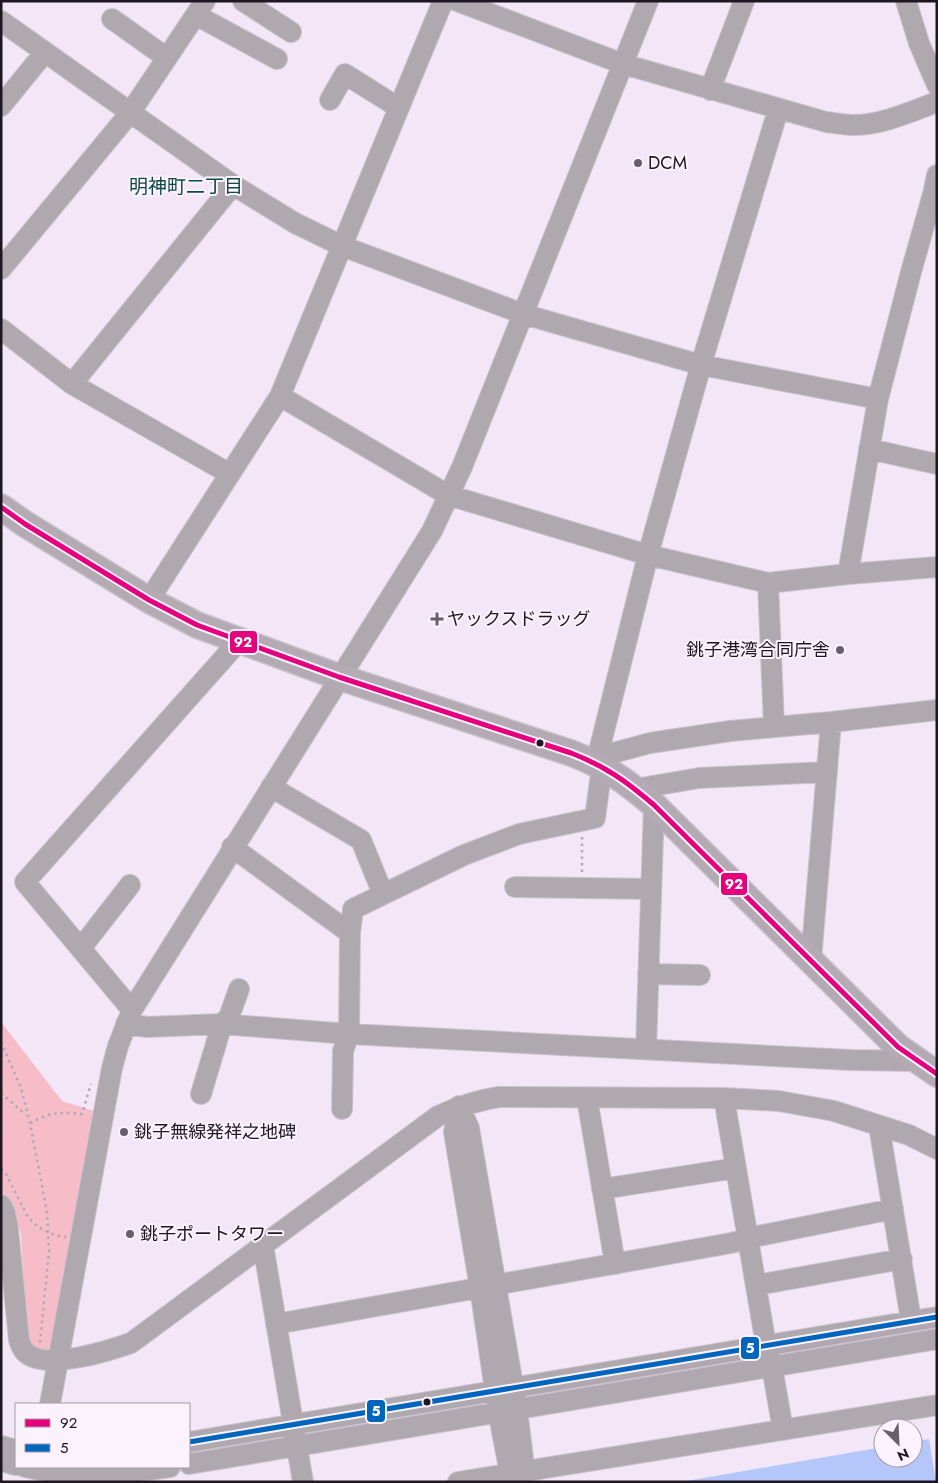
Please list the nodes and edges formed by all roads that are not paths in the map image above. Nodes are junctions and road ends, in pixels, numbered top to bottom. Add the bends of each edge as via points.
1 (243, 1) edge
2 (443, 1) edge
3 (457, 1) edge
4 (648, 1) edge
5 (744, 1) edge
6 (906, 1) edge
7 (200, 8) edge
8 (112, 18) dead end
9 (1, 21) edge
10 (291, 32) dead end
11 (45, 52) junction
12 (167, 58) junction
13 (277, 59) dead end
14 (623, 64) junction
15 (937, 85) edge
16 (710, 90) junction
17 (330, 100) dead end
18 (937, 102) edge
19 (1, 106) edge
20 (399, 108) junction
21 (778, 110) junction
22 (130, 113) junction
23 (937, 175) edge
24 (233, 185) junction
25 (342, 246) junction
26 (1, 269) edge
27 (523, 314) junction
28 (1, 329) edge
29 (701, 365) junction
30 (72, 384) junction
31 (280, 396) junction
32 (878, 399) junction
33 (869, 448) junction
34 (937, 464) edge
35 (230, 474) junction
36 (448, 495) junction
37 (1, 507) edge
38 (648, 555) junction
39 (937, 567) edge
40 (848, 574) junction
41 (768, 583) junction
42 (149, 600) junction
43 (239, 641) junction
44 (340, 677) junction
45 (937, 710) edge
46 (832, 722) junction
47 (774, 726) junction
48 (599, 764) junction
49 (827, 772) junction
50 (271, 787) junction
51 (645, 797) junction
52 (232, 847) junction
53 (130, 885) dead end
54 (515, 887) dead end
55 (651, 889) junction
56 (384, 894) junction
57 (350, 933) junction
58 (81, 948) junction
59 (811, 960) junction
60 (648, 974) junction
61 (700, 975) dead end
62 (239, 989) dead end
63 (129, 1017) junction
64 (222, 1024) junction
65 (349, 1034) junction
66 (646, 1049) junction
67 (927, 1068) edge
68 (202, 1094) dead end
69 (588, 1098) junction
70 (724, 1098) junction
71 (459, 1106) junction
72 (342, 1109) dead end
73 (879, 1126) junction
74 (937, 1149) edge
75 (736, 1168) junction
76 (602, 1189) junction
77 (1, 1205) edge
78 (893, 1209) junction
79 (748, 1238) junction
80 (263, 1245) junction
81 (902, 1259) junction
82 (615, 1264) junction
83 (757, 1285) junction
84 (488, 1286) junction
85 (937, 1317) edge
86 (911, 1320) junction
87 (276, 1324) junction
88 (937, 1339) edge
89 (766, 1345) junction
90 (52, 1352) junction
91 (772, 1367) junction
92 (504, 1390) junction
93 (50, 1403) edge
94 (937, 1405) edge
95 (508, 1410) junction
96 (293, 1425) junction
97 (783, 1430) junction
98 (190, 1442) edge
99 (1, 1446) edge
100 (297, 1446) junction
101 (15, 1450) edge
102 (1, 1461) edge
103 (190, 1464) edge
104 (15, 1465) edge
105 (162, 1468) edge
106 (35, 1471) edge
107 (518, 1472) junction
108 (303, 1482) edge
109 (458, 1482) edge

1 - 10 street
2 - 20 street
3 - 14 street
4 - 14 street
5 - 16 street
6 - 15 street via 919,44
7 - 12 street
7 - 13 street
8 - 12 street
9 - 11 street
11 - 19 street
11 - 22 street
12 - 22 street
14 - 16 street
14 - 27 street
16 - 21 street
17 - 20 street via 345,74
18 - 21 street via 895,118 853,125
20 - 25 street
21 - 29 street
22 - 24 street
22 - 26 street
23 - 32 street
24 - 25 street via 295,223
24 - 30 street
25 - 27 street
25 - 31 street
27 - 29 street
27 - 36 street
28 - 30 street
29 - 32 street
29 - 38 street
30 - 35 street
31 - 35 street
31 - 36 street
32 - 33 street
33 - 34 street
33 - 40 street
35 - 42 street
36 - 38 street
36 - 44 street via 432,531
37 - 42 main road
38 - 41 street
38 - 48 street
39 - 40 street
40 - 41 street
41 - 47 street
42 - 43 main road via 197,625
43 - 44 main road
43 - 58 street via 26,882
44 - 48 main road
44 - 50 street
45 - 46 street
46 - 47 street
46 - 49 street
47 - 48 street via 650,743 613,753
48 - 51 main road
48 - 56 street via 595,818 519,834 464,855
49 - 51 street via 699,778
49 - 59 street
50 - 52 street
50 - 56 street via 362,840
51 - 55 street
51 - 59 main road
52 - 57 street
52 - 63 street
53 - 58 street
54 - 55 street
55 - 60 street
56 - 57 street via 353,909
57 - 65 street
58 - 63 street
59 - 67 main road via 898,1047
60 - 61 street
60 - 66 street
62 - 64 street via 229,1018
63 - 64 street via 147,1027
63 - 90 street via 112,1068
64 - 65 street
64 - 68 street
65 - 66 street
65 - 72 street via 343,1052
66 - 67 street via 851,1060
69 - 70 street
69 - 71 street via 499,1097
69 - 76 street
70 - 73 street via 788,1102 834,1111
70 - 75 street
71 - 80 street via 438,1116
71 - 84 street via 454,1132
73 - 74 street via 909,1135
73 - 78 street
75 - 76 street
75 - 79 street
76 - 82 street
77 - 90 street via 8,1229 19,1340 29,1355 42,1360
78 - 79 street
78 - 81 street
79 - 82 street
79 - 83 street
80 - 87 street
80 - 90 street via 131,1343 105,1352
81 - 83 street
81 - 86 street
82 - 84 street
83 - 89 street
84 - 87 street
84 - 92 street
85 - 86 street
86 - 89 street
87 - 96 street
88 - 91 street
89 - 91 street
89 - 92 street
90 - 93 street
91 - 95 street
91 - 97 street
92 - 95 street
92 - 96 street
94 - 97 street
95 - 100 street
95 - 107 street via 523,1458
96 - 98 street
96 - 100 street
97 - 107 street
99 - 101 street
100 - 103 street
100 - 108 street
102 - 104 street
105 - 106 street via 113,1474
107 - 109 street

